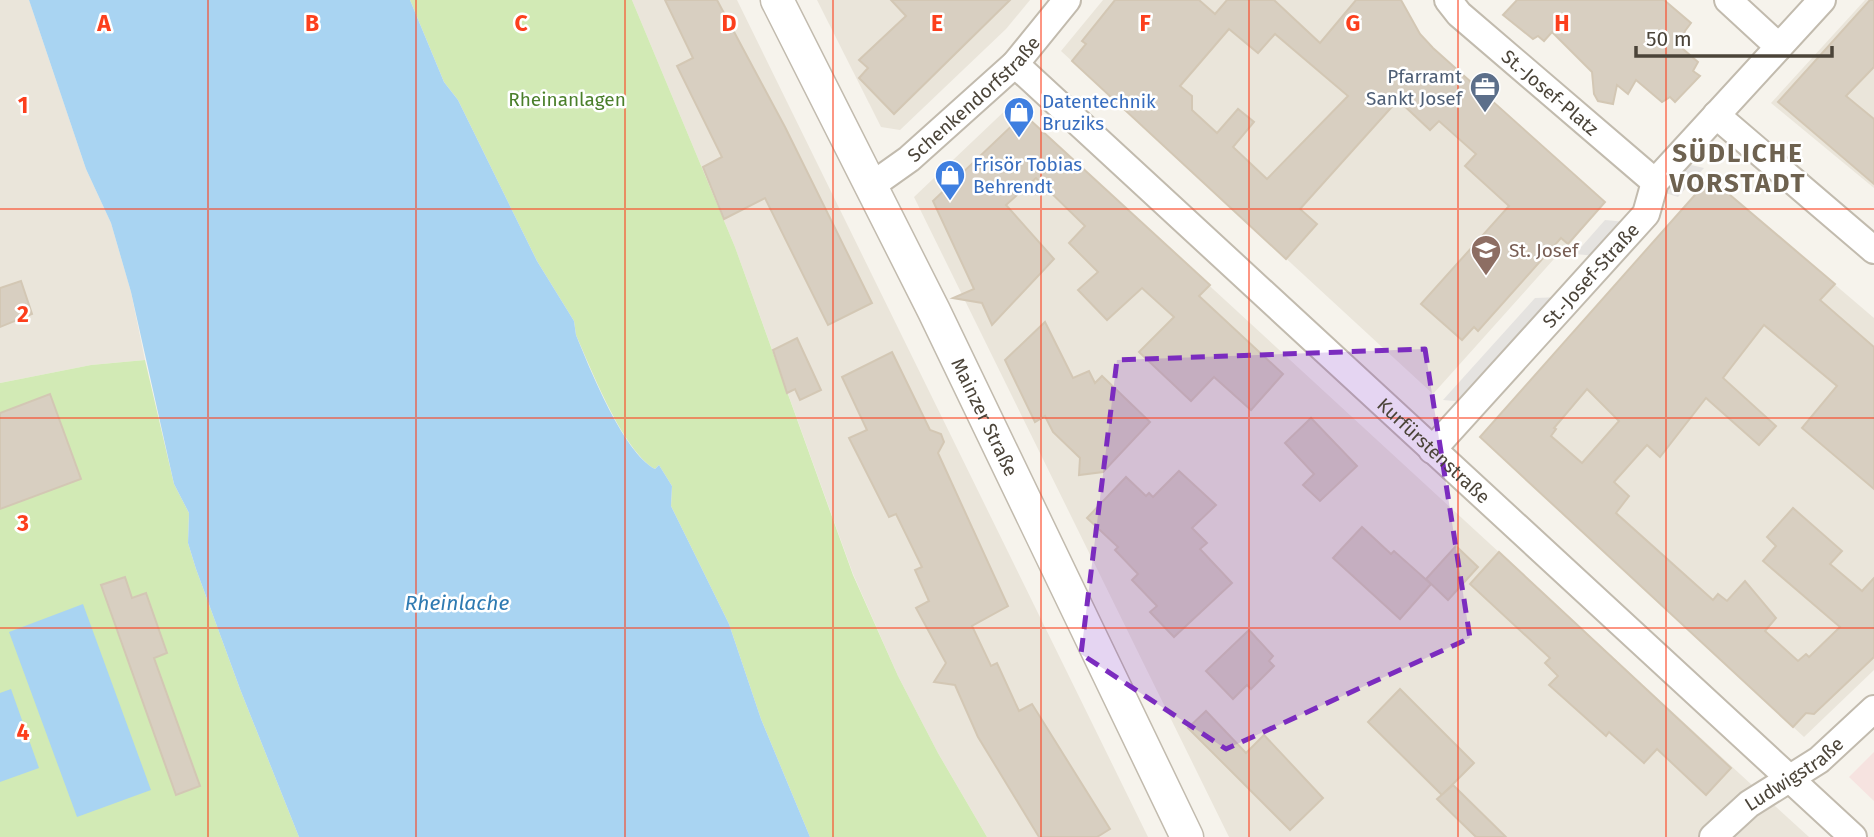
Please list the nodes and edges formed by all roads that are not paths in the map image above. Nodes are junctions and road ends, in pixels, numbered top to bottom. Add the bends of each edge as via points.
1 (777, 0) edge
2 (1067, 0) edge
3 (1448, 0) edge
4 (1728, 0) edge
5 (1822, 0) edge
6 (1779, 47) junction
7 (1015, 64) junction
8 (1716, 115) junction
9 (1655, 182) junction
10 (871, 186) junction
11 (1874, 250) edge
12 (1432, 450) junction
13 (1874, 709) edge
14 (1790, 780) junction
15 (1188, 837) edge
16 (1713, 837) edge
17 (1853, 837) edge

1 - 10 street, Mainzer Straße
2 - 7 street, Schenkendorfstraße
3 - 9 street, St.-Josef-Platz
4 - 6 street
5 - 6 street, St.-Josef-Straße
6 - 8 street, St.-Josef-Straße
7 - 10 street, Schenkendorfstraße via 909,159
7 - 12 street, Kurfürstenstraße
8 - 9 street, St.-Josef-Straße
8 - 11 street
9 - 12 street, St.-Josef-Straße via 1646,214
10 - 15 street, Mainzer Straße
12 - 14 street, Kurfürstenstraße
13 - 14 street, Ludwigstraße
14 - 16 street, Ludwigstraße via 1749,804
14 - 17 street, Kurfürstenstraße

